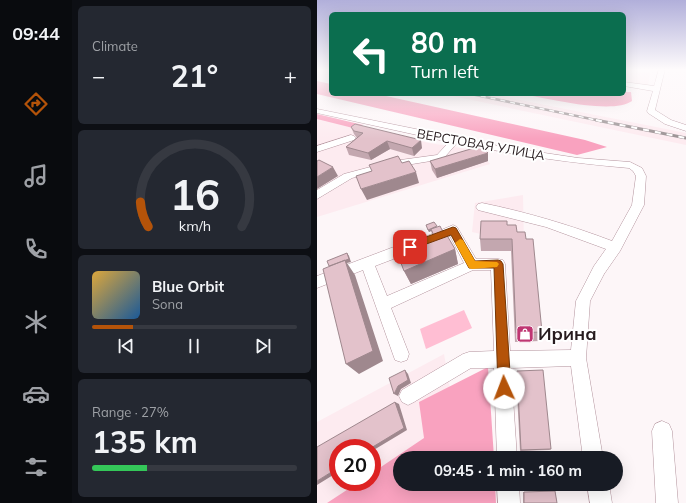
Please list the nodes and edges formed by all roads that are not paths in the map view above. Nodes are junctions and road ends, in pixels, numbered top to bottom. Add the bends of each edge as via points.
1 (655, 92) edge
2 (317, 110) edge
3 (373, 123) junction
4 (686, 128) edge
5 (360, 132) edge
6 (351, 138) dead end
7 (455, 140) junction
8 (317, 149) edge
9 (317, 195) edge
10 (482, 207) dead end
11 (615, 247) junction
12 (367, 263) junction
13 (472, 265) junction
14 (317, 282) edge
15 (382, 305) junction
16 (401, 354) dead end
17 (578, 358) junction
18 (503, 359) junction
19 (408, 396) dead end
20 (662, 432) dead end
21 (507, 451) edge
22 (592, 451) edge
23 (508, 491) edge
24 (598, 491) edge
25 (509, 503) edge
26 (601, 503) edge
27 (667, 503) edge

1 - 4 street via 651,111 668,122
2 - 3 street, ВЕРСТОВАЯ УЛИЦА
3 - 5 street
3 - 7 street, ВЕРСТОВАЯ УЛИЦА
6 - 8 street
7 - 9 street via 440,157 393,164 348,176
7 - 11 street, ВЕРСТОВАЯ УЛИЦА via 504,150 636,167 641,176 638,205
10 - 11 street via 517,214
11 - 17 street via 599,270 583,302
12 - 13 street via 453,230
12 - 14 street
12 - 15 street
13 - 15 street
13 - 18 street via 498,264
15 - 16 street
17 - 18 street
17 - 22 street
18 - 19 street via 469,360
18 - 21 street
20 - 27 street
23 - 25 street
24 - 26 street

